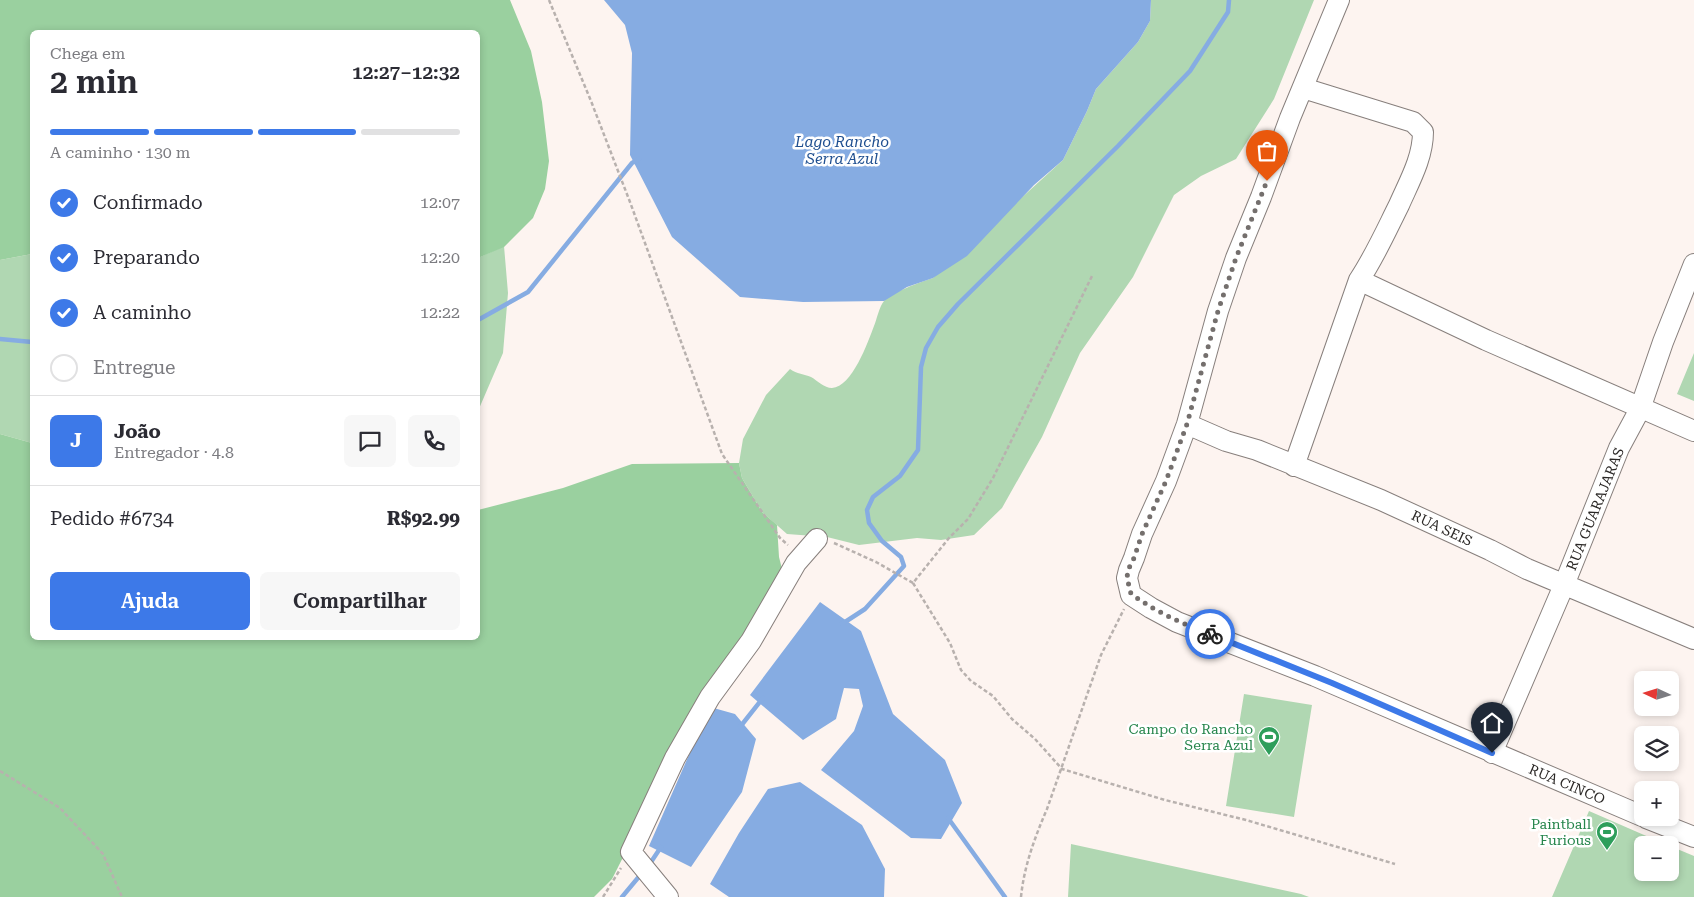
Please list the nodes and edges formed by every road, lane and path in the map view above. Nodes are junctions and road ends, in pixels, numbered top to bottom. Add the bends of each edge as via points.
1 (549, 0) edge
2 (1339, 0) edge
3 (1303, 88) junction
4 (1694, 264) edge
5 (1092, 276) dead end
6 (1360, 280) junction
7 (1640, 409) junction
8 (1187, 424) junction
9 (1694, 431) edge
10 (1294, 466) junction
11 (817, 539) joint
12 (792, 546) dead end
13 (913, 583) junction
14 (1564, 585) junction
15 (1131, 594) junction
16 (1694, 640) edge
17 (1492, 753) junction
18 (1062, 769) junction
19 (0, 771) edge
20 (1634, 813) edge
21 (1666, 826) edge
22 (1694, 837) edge
23 (631, 852) junction
24 (1395, 864) dead end
25 (122, 897) edge
26 (603, 897) edge
27 (668, 897) edge
28 (1021, 897) edge

1 - 12 path via 630,202 722,454 780,538
2 - 3 street
3 - 6 street via 1413,122 1423,132 1423,145 1410,180 1375,256
3 - 8 street via 1236,258
4 - 7 street, RUA GUARAJARAS
5 - 13 path via 992,478 968,519
6 - 7 street
6 - 10 street
7 - 9 street
7 - 14 street, RUA GUARAJARAS via 1619,448
8 - 10 street, RUA SEIS
8 - 15 street via 1128,570
10 - 14 street, RUA SEIS via 1381,500
11 - 13 path via 846,547
11 - 23 street via 796,563 751,641 710,697 675,758
13 - 18 path via 950,643 961,670 993,696
14 - 16 street, RUA SEIS
14 - 17 street, RUA GUARAJARAS
15 - 17 street, RUA CINCO via 1177,622 1315,676
15 - 18 path via 1101,655
17 - 20 street, RUA CINCO
18 - 24 path
18 - 28 path via 1030,852
19 - 25 path via 60,808 103,854
21 - 22 street
23 - 26 path
23 - 27 street

